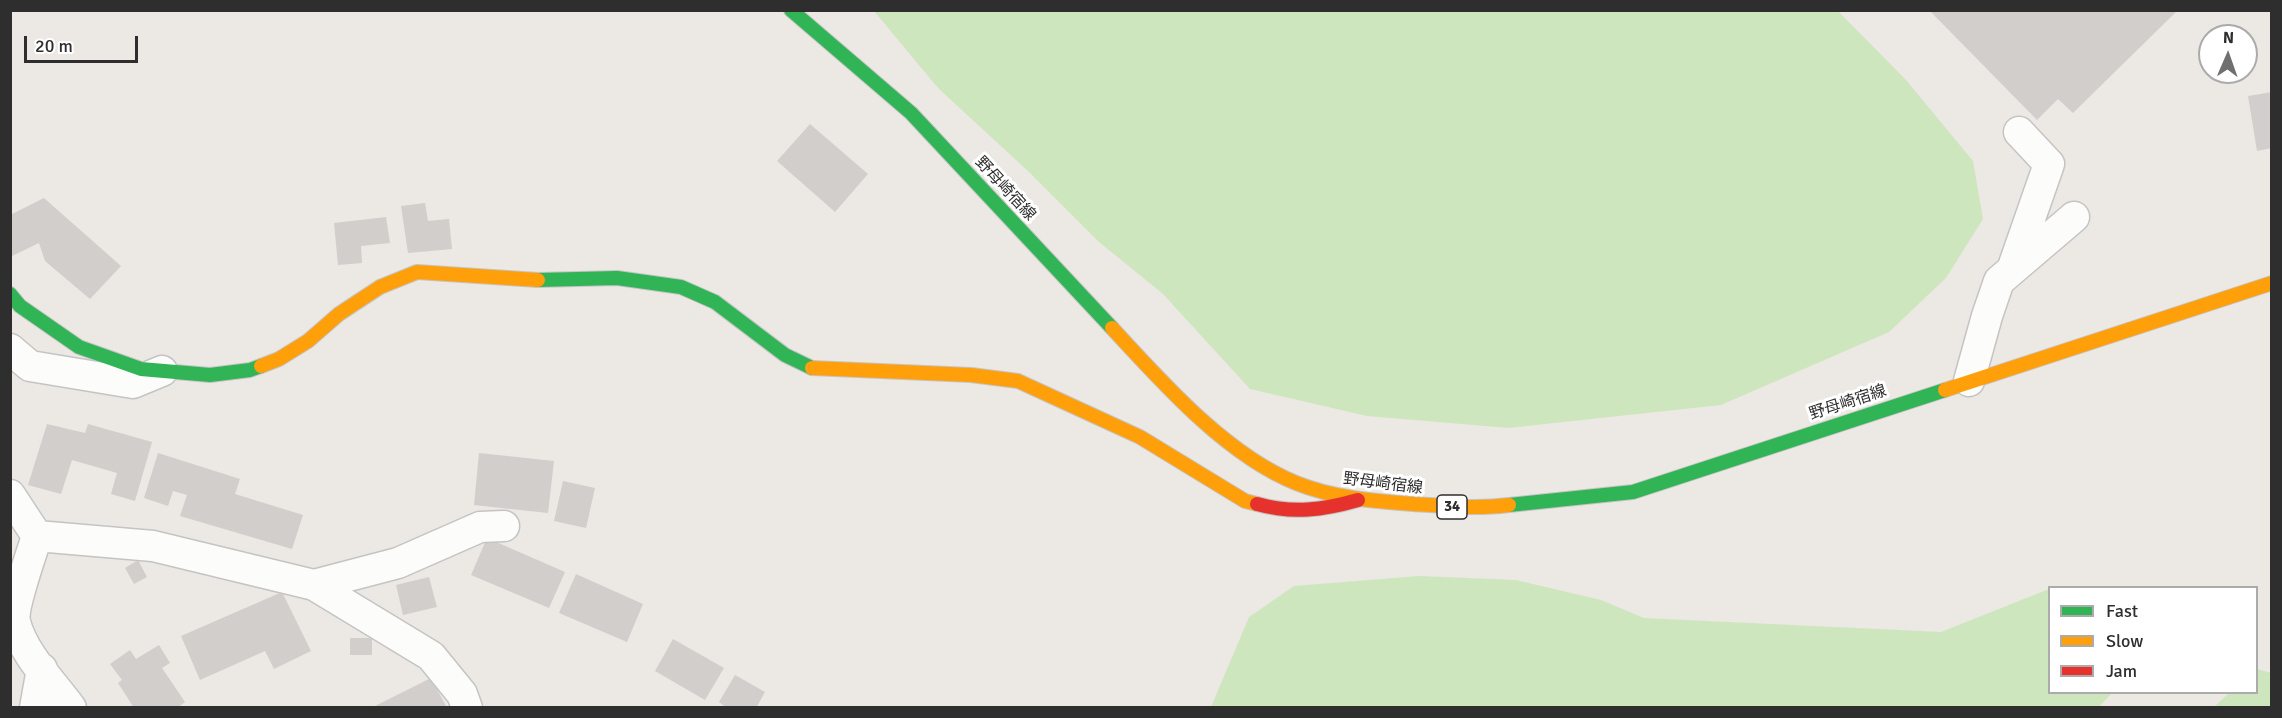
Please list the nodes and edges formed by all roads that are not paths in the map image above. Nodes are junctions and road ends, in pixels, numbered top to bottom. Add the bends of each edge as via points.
1 (791, 10) edge
2 (2019, 132) dead end
3 (2074, 217) dead end
4 (2012, 270) junction
5 (2271, 283) edge
6 (10, 294) edge
7 (13, 358) edge
8 (162, 371) junction
9 (1969, 381) junction
10 (10, 495) edge
11 (1358, 500) junction
12 (504, 526) dead end
13 (37, 536) junction
14 (16, 585) edge
15 (314, 585) junction
16 (42, 669) junction
17 (34, 708) edge
18 (71, 708) edge
19 (467, 708) edge

1 - 11 main road, 野母崎宿線 / 34 via 911,113 1177,398 1271,472 1298,484
2 - 4 street via 2049,164
3 - 4 street
4 - 9 street via 2000,280
5 - 9 main road, 野母崎宿線 / 34
6 - 8 main road via 20,306 79,347 141,369
7 - 8 street via 30,366 133,383
8 - 11 main road via 210,375 250,370 279,359 380,287 417,272 547,281 617,278 681,286 715,302 785,355 813,368 971,375 1018,381 1140,437 1245,501 1278,510 1326,509
9 - 11 main road, 野母崎宿線 / 34 via 1633,492 1482,508
10 - 13 street
12 - 15 street via 480,527 399,562
13 - 14 street
13 - 15 street via 153,546
14 - 16 street via 15,620 29,653
15 - 19 street via 431,656 462,694
16 - 17 street
16 - 18 street

